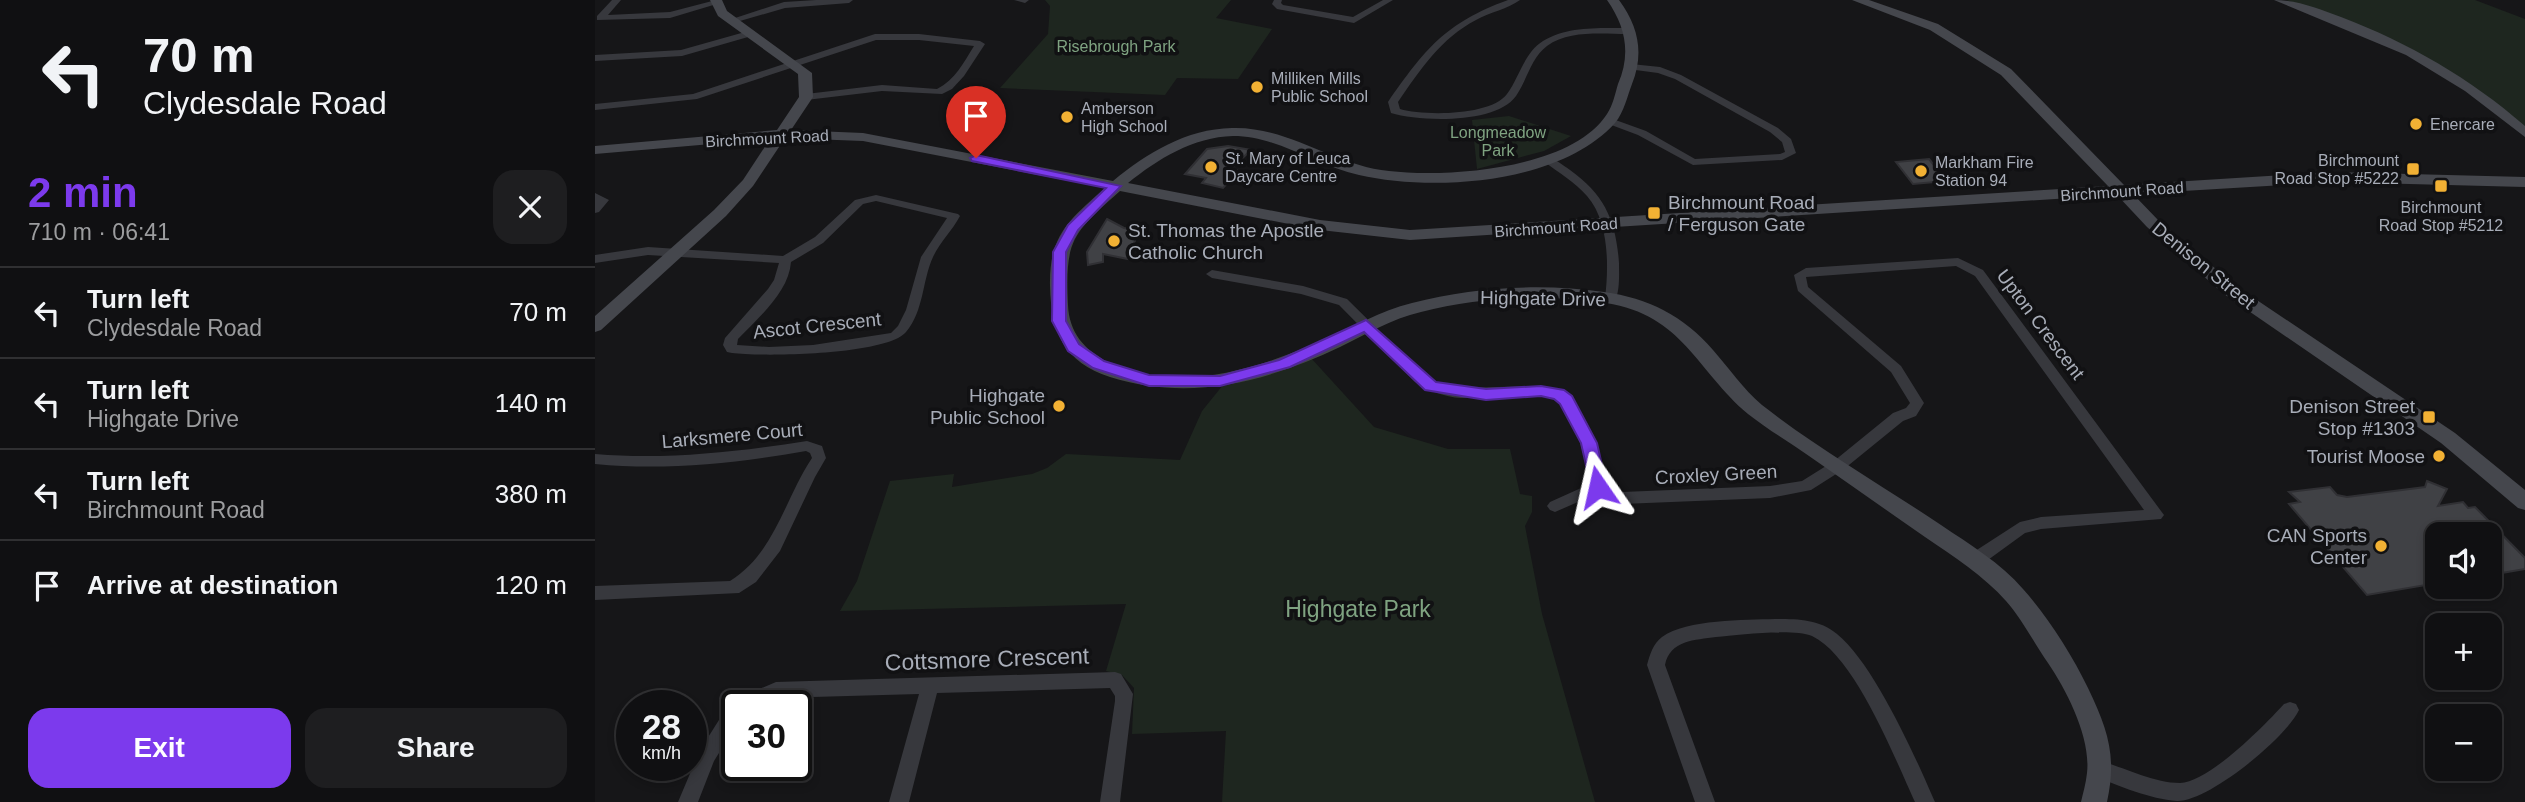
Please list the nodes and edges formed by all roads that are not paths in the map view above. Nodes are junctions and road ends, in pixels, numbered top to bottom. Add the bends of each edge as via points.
1 (617, 0) edge
2 (849, 0) edge
3 (1018, 0) edge
4 (1025, 0) edge
5 (1278, 0) edge
6 (1389, 0) edge
7 (1516, 0) edge
8 (1613, 0) edge
9 (1858, 0) edge
10 (2280, 0) edge
11 (716, 2) edge
12 (806, 2) edge
13 (733, 20) junction
14 (1627, 31) junction
15 (752, 33) junction
16 (595, 58) edge
17 (795, 64) junction
18 (1631, 67) junction
19 (806, 97) junction
20 (595, 107) edge
21 (1610, 121) junction
22 (2525, 133) edge
23 (781, 135) junction
24 (595, 150) edge
25 (1547, 159) junction
26 (2525, 182) edge
27 (1115, 186) junction
28 (2122, 192) junction
29 (595, 196) edge
30 (595, 210) edge
31 (1605, 223) junction
32 (675, 253) junction
33 (595, 259) edge
34 (785, 260) junction
35 (1212, 274) dead end
36 (1611, 298) junction
37 (1366, 325) junction
38 (595, 326) edge
39 (595, 458) edge
40 (1839, 466) junction
41 (1598, 487) junction
42 (2525, 502) edge
43 (1555, 506) dead end
44 (1975, 560) junction
45 (595, 593) edge
46 (930, 687) junction
47 (776, 690) edge
48 (2290, 710) dead end
49 (721, 733) edge
50 (2101, 770) junction
51 (688, 802) edge
52 (899, 802) edge
53 (1110, 802) edge
54 (1705, 802) edge
55 (1925, 802) edge
56 (2094, 802) edge

1 - 11 street via 600,18 670,15
2 - 12 street
3 - 4 street
5 - 6 street via 1280,7 1354,20
7 - 14 street via 1467,19 1439,38 1393,102 1395,111 1420,114 1498,108 1543,46 1580,33
8 - 14 street via 1621,9
9 - 28 main road, Denison Street via 1934,27 1985,57 2016,82
10 - 22 street via 2352,24 2421,56 2485,97
11 - 13 street
12 - 13 street
13 - 15 street
14 - 18 street via 1634,54
15 - 16 street via 682,53
15 - 17 street
17 - 19 street via 807,76
17 - 19 street via 875,37 980,44 961,74 939,92 882,88
17 - 20 street via 694,97
18 - 21 street
18 - 21 street via 1678,76 1774,130 1787,141 1791,153 1781,158 1693,162
19 - 23 street
21 - 25 street, Highgate Drive
23 - 24 street, Birchmount Road
23 - 27 street, Birchmount Road via 879,139
23 - 32 street via 736,197
25 - 27 street, Highgate Drive via 1486,175 1412,178 1340,165 1265,134 1224,133 1169,147
25 - 31 street via 1591,194
26 - 28 street, Birchmount Road via 2332,177
27 - 31 street, Birchmount Road via 1374,233 1481,233
27 - 37 street, Highgate Drive via 1073,228 1060,252 1059,321 1073,347 1099,365 1149,380 1220,381 1285,364
28 - 31 street, Birchmount Road
28 - 42 street, Denison Street via 2174,244 2230,290 2448,438
29 - 30 street via 603,200
31 - 36 street via 1615,272
32 - 33 street via 629,252
32 - 34 street
32 - 38 street
34 - 34 street, Ascot Crescent via 779,284 732,338 732,349 798,349 895,336 912,313 928,255 954,216 867,199 851,208 819,240
35 - 37 street via 1343,302
36 - 37 street, Highgate Drive via 1554,294 1457,297
36 - 40 street, Highgate Drive via 1674,322 1698,344 1733,391
37 - 41 street via 1431,386 1486,395 1559,394 1589,443
39 - 45 street, Larksmere Court via 722,458 807,446 817,450 819,458 782,536 748,581 733,588
40 - 41 street, Croxley Green via 1806,486 1770,492 1622,498 1601,494
40 - 44 street, Highgate Drive
40 - 44 street, Upton Crescent via 1898,417 1911,412 1917,402 1896,369 1802,288 1800,275 1934,262 1968,265 1979,273 2156,515 2020,528
41 - 43 street
44 - 50 street, Highgate Drive via 2024,606 2069,674 2091,721
46 - 47 street, Cottsmore Crescent
46 - 52 street
46 - 53 street, Cottsmore Crescent via 1115,680 1124,701
48 - 50 street via 2272,732 2198,788 2182,793
49 - 51 street, Cottsmore Crescent
50 - 56 street, Highgate Drive
54 - 55 street via 1656,665 1657,651 1684,634 1803,627 1816,629 1837,645 1876,700

